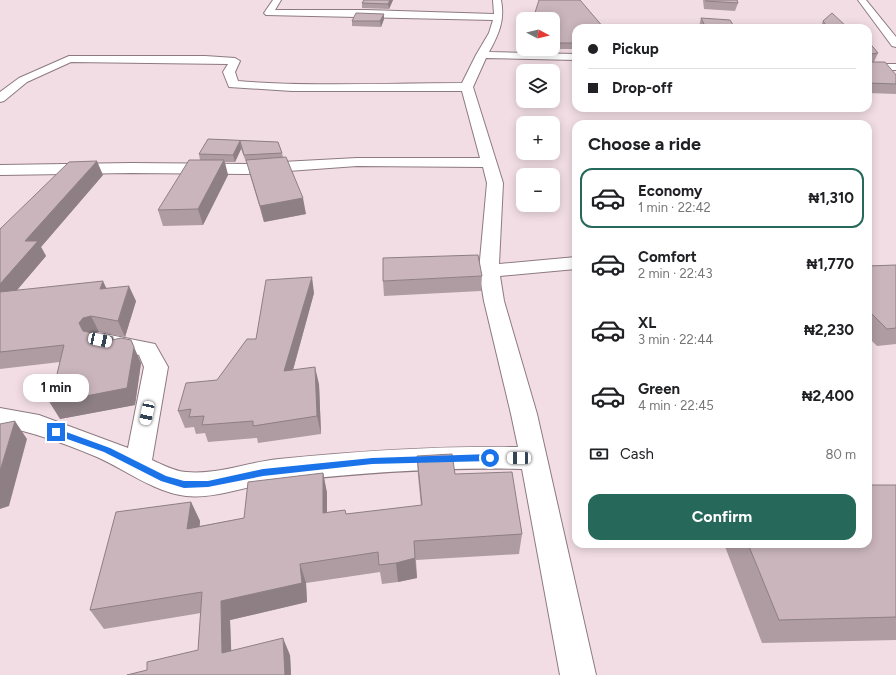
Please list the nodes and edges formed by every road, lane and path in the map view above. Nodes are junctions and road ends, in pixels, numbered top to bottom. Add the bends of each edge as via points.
1 (277, 0) edge
2 (862, 0) edge
3 (498, 9) edge
4 (896, 44) edge
5 (481, 55) junction
6 (572, 57) edge
7 (896, 67) edge
8 (872, 68) edge
9 (467, 87) junction
10 (0, 98) edge
11 (489, 163) junction
12 (0, 170) edge
13 (572, 263) edge
14 (490, 271) junction
15 (100, 340) edge
16 (0, 417) edge
17 (533, 458) junction
18 (138, 465) junction
19 (578, 675) edge

1 - 3 street via 268,13
2 - 4 street
3 - 5 street via 497,30
5 - 6 street
5 - 9 street
7 - 8 street
9 - 10 street via 260,87 233,84 229,72 235,61 205,58 69,59 23,80
9 - 11 street
11 - 12 street via 357,162 247,169
11 - 14 street via 495,183
13 - 14 street
14 - 17 street via 494,301
15 - 18 street via 147,349 156,367
16 - 18 street via 30,422 107,450
17 - 18 street via 461,457 372,461 263,472 208,484 184,484 164,478
17 - 19 street

